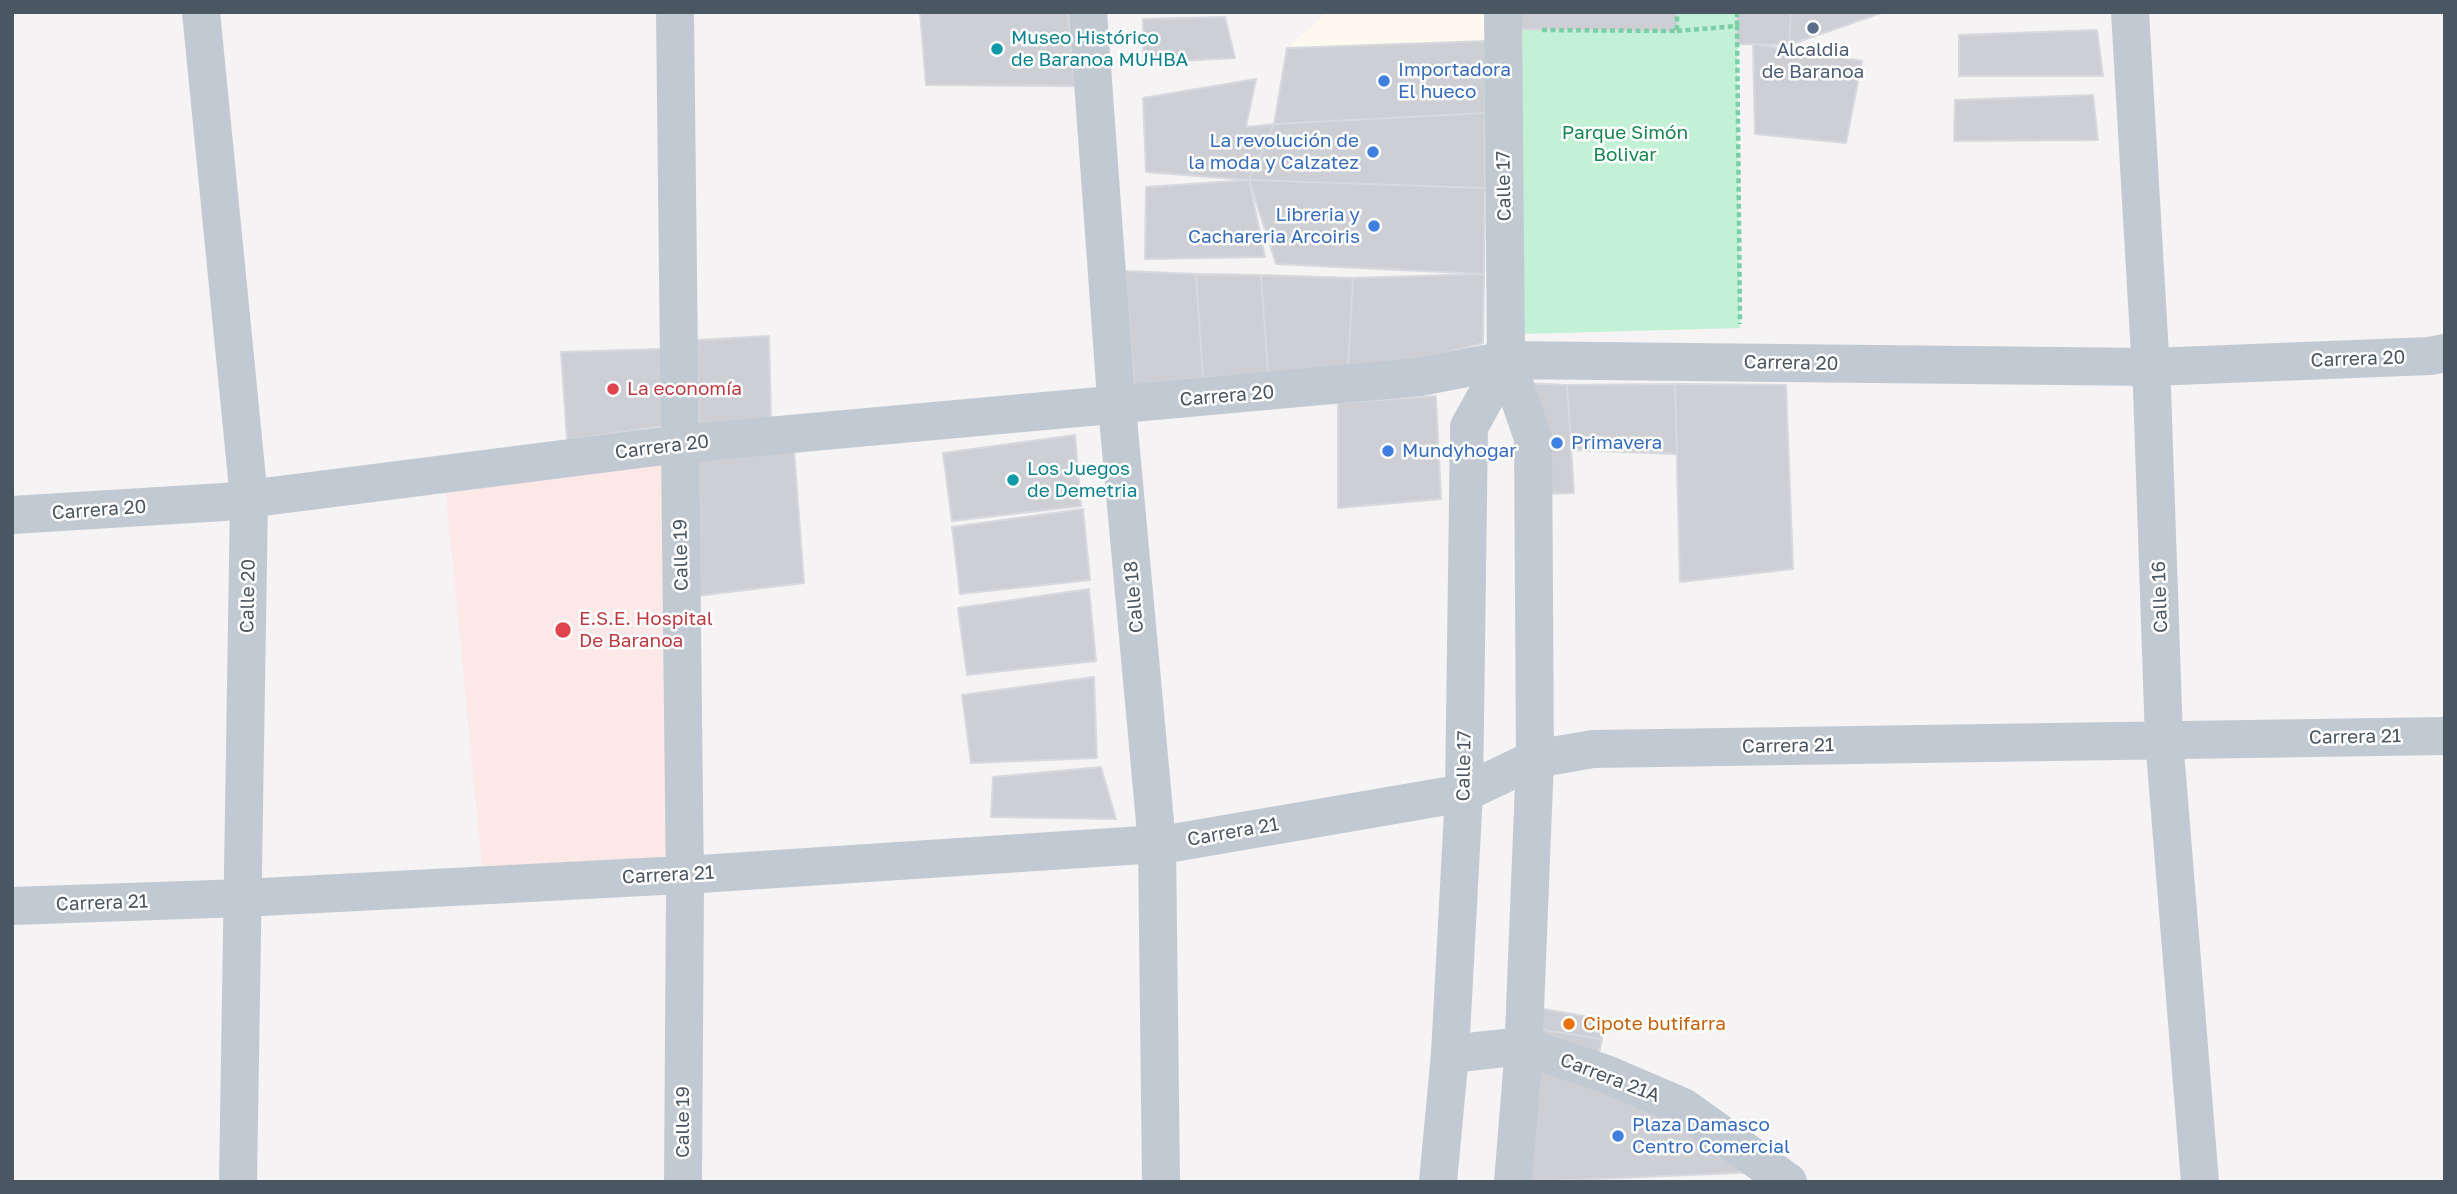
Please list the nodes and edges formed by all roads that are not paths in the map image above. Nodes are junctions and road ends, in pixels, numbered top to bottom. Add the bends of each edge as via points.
1 (201, 12) edge
2 (675, 12) edge
3 (1087, 12) edge
4 (2130, 12) edge
5 (1518, 21) edge
6 (2445, 353) edge
7 (1506, 360) junction
8 (2151, 367) junction
9 (1117, 406) junction
10 (680, 444) junction
11 (249, 499) junction
12 (12, 515) edge
13 (2445, 736) edge
14 (2164, 740) junction
15 (1535, 759) junction
16 (1464, 793) junction
17 (1157, 844) junction
18 (685, 874) junction
19 (243, 898) junction
20 (12, 906) edge
21 (1523, 1046) junction
22 (1450, 1054) junction
23 (237, 1182) edge
24 (683, 1182) edge
25 (1161, 1182) edge
26 (1438, 1182) edge
27 (1513, 1182) edge
28 (1788, 1182) edge
29 (2200, 1182) edge

1 - 11 street, Calle 20
2 - 10 street, Calle 19
3 - 9 street, Calle 18
4 - 8 street, Calle 16
5 - 7 street, Calle 17
6 - 8 street, Carrera 20
7 - 8 street, Carrera 20
7 - 9 street, Carrera 20 via 1420,377
7 - 15 street, Calle 17 via 1533,438
7 - 16 street, Calle 17 via 1469,427
8 - 14 street, Calle 16
9 - 10 street, Carrera 20
9 - 17 street, Calle 18
10 - 11 street, Carrera 20
10 - 18 street, Calle 19
11 - 12 street, Carrera 20
11 - 19 street, Calle 20
13 - 14 street, Carrera 21
14 - 15 street, Carrera 21 via 1593,749
14 - 29 street, Calle 16
15 - 16 street, Carrera 21
15 - 21 street, Calle 17
16 - 17 street, Carrera 21
16 - 22 street, Calle 17
17 - 18 street, Carrera 21
17 - 25 street, Calle 18
18 - 19 street, Carrera 21
18 - 24 street, Calle 19
19 - 20 street, Carrera 21
19 - 23 street, Calle 20
21 - 22 street, Carrera 21A
21 - 27 street, Calle 17
21 - 28 street, Carrera 21A via 1683,1107
22 - 26 street, Calle 17

